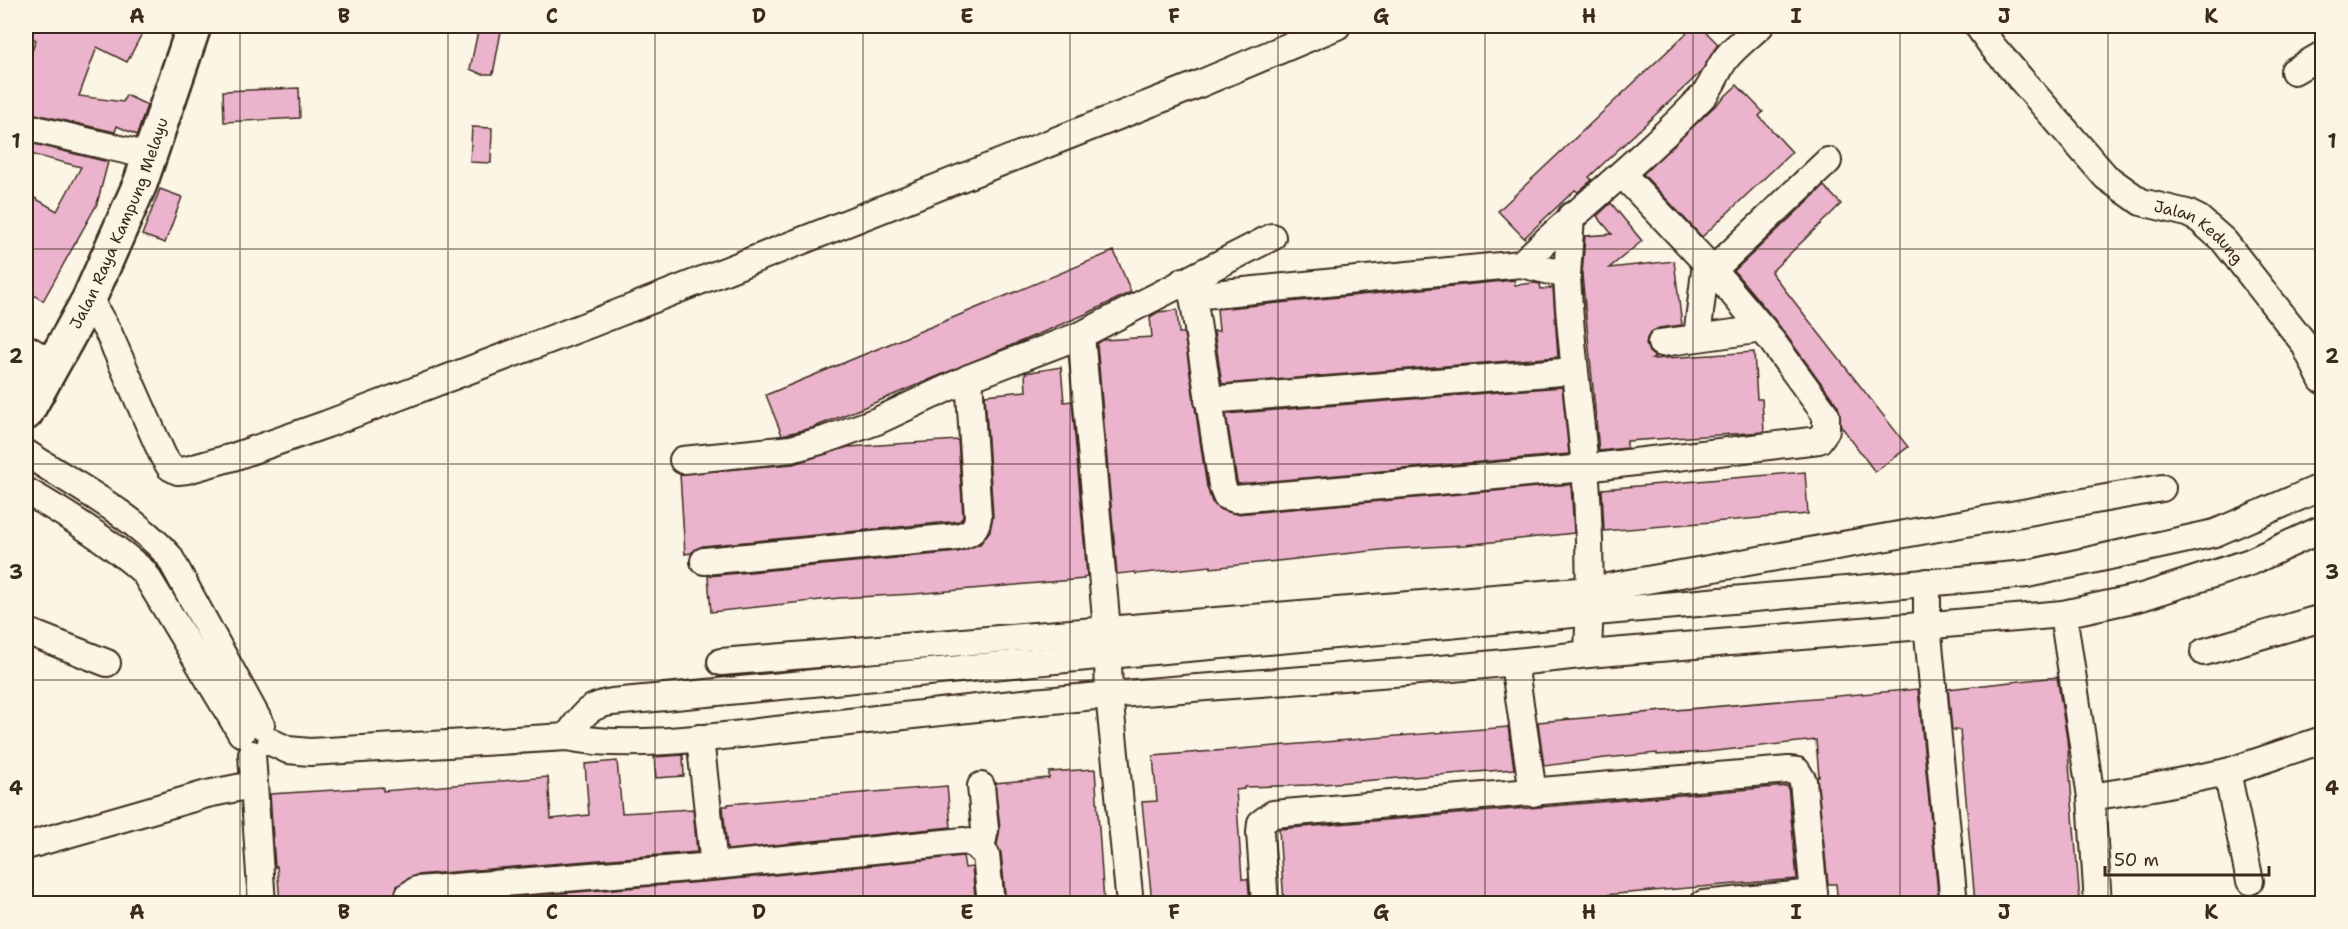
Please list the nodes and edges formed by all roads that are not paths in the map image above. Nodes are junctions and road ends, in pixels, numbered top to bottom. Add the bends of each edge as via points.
1 (194, 26) edge
2 (1337, 26) edge
3 (1760, 26) edge
4 (1978, 26) edge
5 (2322, 55) edge
6 (2294, 71) dead end
7 (26, 127) edge
8 (150, 156) junction
9 (1828, 161) dead end
10 (1623, 174) junction
11 (1571, 216) junction
12 (1272, 237) dead end
13 (1521, 264) junction
14 (1710, 266) junction
15 (1567, 275) junction
16 (1188, 289) junction
17 (89, 299) junction
18 (1763, 329) junction
19 (1081, 335) junction
20 (1696, 337) junction
21 (1661, 343) dead end
22 (26, 348) edge
23 (53, 364) junction
24 (1574, 371) junction
25 (969, 378) junction
26 (2322, 380) edge
27 (1208, 400) junction
28 (26, 413) edge
29 (26, 453) edge
30 (683, 460) dead end
31 (1585, 468) junction
32 (2322, 487) edge
33 (2162, 488) dead end
34 (26, 491) edge
35 (2322, 529) edge
36 (704, 561) dead end
37 (1927, 582) junction
38 (1590, 602) junction
39 (2063, 614) junction
40 (2322, 618) edge
41 (1927, 624) junction
42 (1107, 630) junction
43 (26, 631) edge
44 (2204, 652) dead end
45 (1588, 654) junction
46 (1108, 655) junction
47 (721, 662) dead end
48 (107, 663) dead end
49 (1514, 663) junction
50 (1109, 694) junction
51 (567, 737) junction
52 (700, 738) junction
53 (256, 739) junction
54 (2322, 740) edge
55 (2227, 772) junction
56 (252, 784) junction
57 (981, 786) dead end
58 (1533, 793) junction
59 (2091, 797) junction
60 (26, 846) edge
61 (981, 849) junction
62 (714, 866) junction
63 (2250, 881) dead end
64 (1814, 898) edge
65 (262, 903) edge
66 (407, 903) edge
67 (991, 903) edge
68 (1130, 903) edge
69 (1265, 903) edge
70 (1703, 903) edge
71 (1954, 903) edge
72 (2098, 903) edge

1 - 8 main road, Jalan Raya Kampung Melayu
2 - 17 street via 1197,85 450,379 244,454 187,470 170,467 163,456 109,334
3 - 10 street via 1728,56 1703,95
4 - 26 street, Jalan Kedung via 2106,177 2141,202 2199,219 2224,241 2304,343
5 - 6 street
7 - 8 street
8 - 17 main road, Jalan Raya Kampung Melayu
9 - 14 street
10 - 11 street
10 - 14 street
11 - 13 street
11 - 15 street
12 - 16 street
13 - 15 street
13 - 16 street
14 - 18 street
14 - 20 street
15 - 24 street
16 - 19 street
16 - 27 street
17 - 23 main road, Jalan Raya Kampung Melayu
18 - 20 street
18 - 31 street via 1826,415 1826,430 1819,440
19 - 25 street
19 - 42 street
20 - 21 street
22 - 23 street
23 - 28 main road, Jalan Raya Kampung Melayu
24 - 27 street
24 - 31 street
25 - 30 street via 877,421 824,440 770,452
25 - 36 street via 978,517 969,534
27 - 31 street via 1222,485 1226,496 1235,500
29 - 53 street via 122,516 169,556
31 - 38 street
32 - 37 street via 2215,533 2027,574
33 - 38 street
34 - 53 street via 68,514 144,572
35 - 39 street via 2250,562 2153,594
37 - 38 street
37 - 41 street
38 - 42 street
38 - 45 street
38 - 46 street
39 - 41 street
39 - 59 street
40 - 44 street
41 - 45 street
41 - 71 street
42 - 46 street
42 - 47 street
43 - 48 street
45 - 49 street
46 - 50 street
46 - 51 street via 612,702 586,711
49 - 50 street
49 - 58 street
50 - 52 street
50 - 68 street
51 - 52 street via 590,742
51 - 53 street via 310,752 288,750
52 - 62 street
53 - 56 street
54 - 55 street
55 - 59 street
55 - 63 street
56 - 60 street
56 - 65 street
57 - 61 street via 985,829
58 - 64 street via 1797,771 1805,795
58 - 69 street via 1272,814 1261,823 1260,832
59 - 72 street
61 - 62 street via 964,842
61 - 67 street via 986,855
62 - 66 street via 417,890
64 - 70 street

